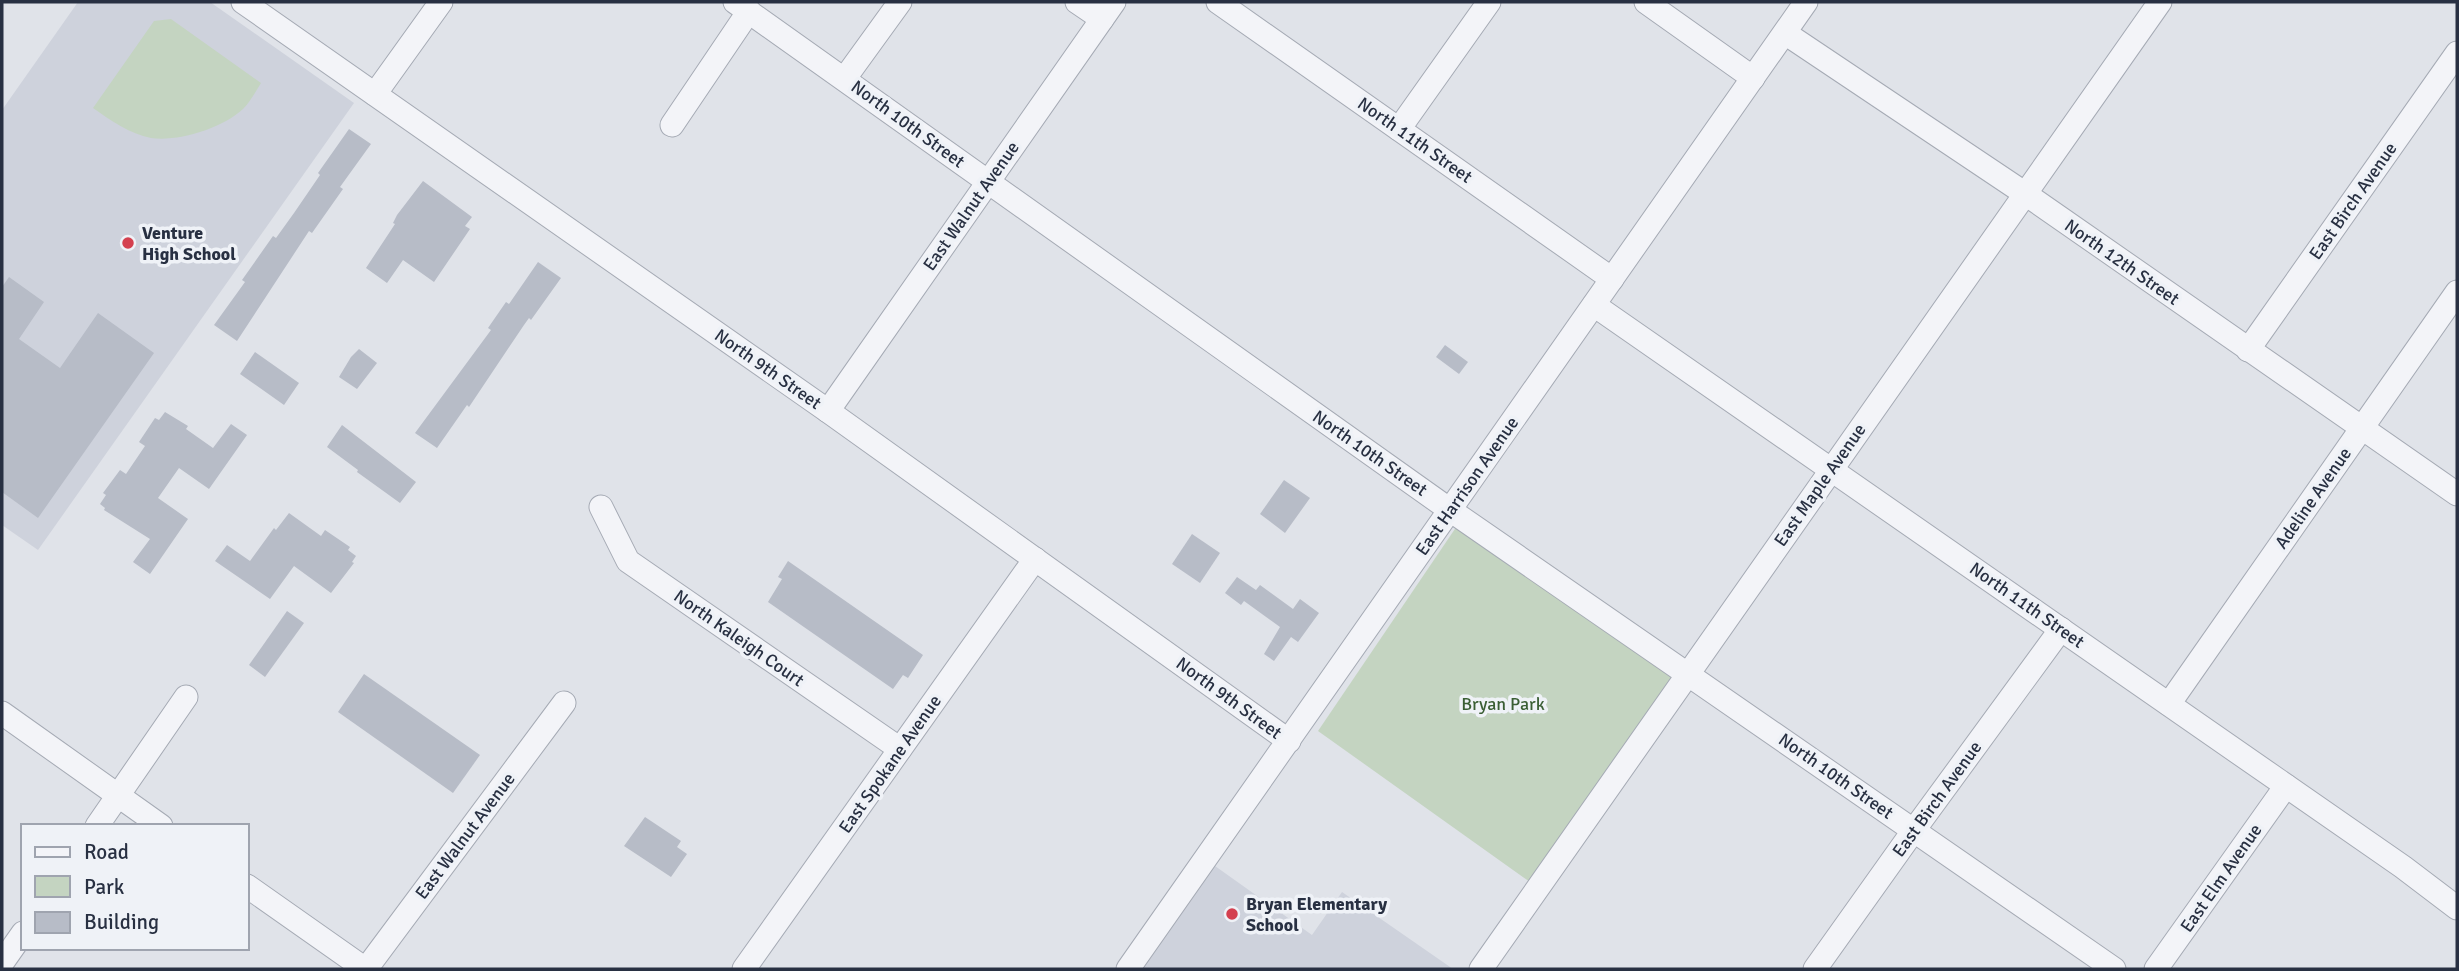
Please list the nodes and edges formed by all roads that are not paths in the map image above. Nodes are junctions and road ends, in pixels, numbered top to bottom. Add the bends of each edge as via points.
1 (243, 2) edge
2 (441, 2) edge
3 (901, 2) edge
4 (1077, 2) edge
5 (1218, 2) edge
6 (1489, 2) edge
7 (1646, 2) edge
8 (1806, 2) edge
9 (2160, 2) edge
10 (742, 6) edge
11 (1108, 10) edge
12 (1785, 33) junction
13 (2457, 53) edge
14 (845, 78) junction
15 (1753, 78) junction
16 (375, 94) junction
17 (672, 125) dead end
18 (1399, 129) junction
19 (988, 182) junction
20 (2027, 195) junction
21 (1612, 279) junction
22 (2457, 292) edge
23 (1594, 305) junction
24 (2248, 350) junction
25 (828, 411) junction
26 (2361, 429) junction
27 (1832, 470) junction
28 (2457, 494) edge
29 (601, 507) dead end
30 (1450, 510) junction
31 (1035, 559) junction
32 (2061, 629) junction
33 (1687, 673) junction
34 (186, 697) dead end
35 (564, 703) dead end
36 (2169, 704) junction
37 (2, 713) edge
38 (1289, 741) junction
39 (900, 749) junction
40 (2286, 786) junction
41 (118, 795) junction
42 (98, 824) edge
43 (158, 824) edge
44 (1914, 830) junction
45 (248, 887) edge
46 (2457, 908) edge
47 (21, 936) edge
48 (2, 964) edge
49 (365, 969) edge
50 (744, 969) edge
51 (1128, 969) edge
52 (1480, 969) edge
53 (1815, 969) edge
54 (2114, 969) edge
55 (2156, 969) edge

1 - 16 street, North 9th Street
2 - 16 street
3 - 14 street
4 - 11 street
5 - 18 street, North 11th Street
6 - 18 street
7 - 15 street
8 - 12 street, East Harrison Avenue
9 - 20 street, East Maple Avenue
10 - 14 street, North 10th Street
10 - 17 street
11 - 19 street, East Walnut Avenue
12 - 15 street, East Harrison Avenue
12 - 20 street, North 12th Street
13 - 24 street, East Birch Avenue
14 - 19 street, North 10th Street
15 - 21 street, East Harrison Avenue
16 - 25 street, North 9th Street
18 - 21 street, North 11th Street
19 - 25 street, East Walnut Avenue
19 - 30 street, North 10th Street
20 - 24 street, North 12th Street
20 - 27 street, East Maple Avenue
21 - 23 street, East Harrison Avenue
22 - 26 street, Adeline Avenue
23 - 27 street, North 11th Street
23 - 30 street, East Harrison Avenue
24 - 26 street, North 12th Street
25 - 31 street, North 9th Street
26 - 28 street, North 12th Street
26 - 36 street, Adeline Avenue
27 - 32 street, North 11th Street
27 - 33 street, East Maple Avenue
29 - 39 street, North Kaleigh Court via 628,561
30 - 33 street, North 10th Street
30 - 38 street, East Harrison Avenue
31 - 38 street, North 9th Street
31 - 39 street, East Spokane Avenue
32 - 36 street, North 11th Street
32 - 44 street, East Birch Avenue
33 - 44 street, North 10th Street
33 - 52 street, East Maple Avenue
34 - 41 street
35 - 49 street, East Walnut Avenue
36 - 40 street, North 11th Street
37 - 41 street
38 - 51 street, East Harrison Avenue
39 - 50 street, East Spokane Avenue
40 - 46 street, North 11th Street
40 - 55 street, East Elm Avenue
41 - 42 street
41 - 43 street
44 - 53 street, East Birch Avenue
44 - 54 street, North 10th Street
45 - 49 street
47 - 48 street

